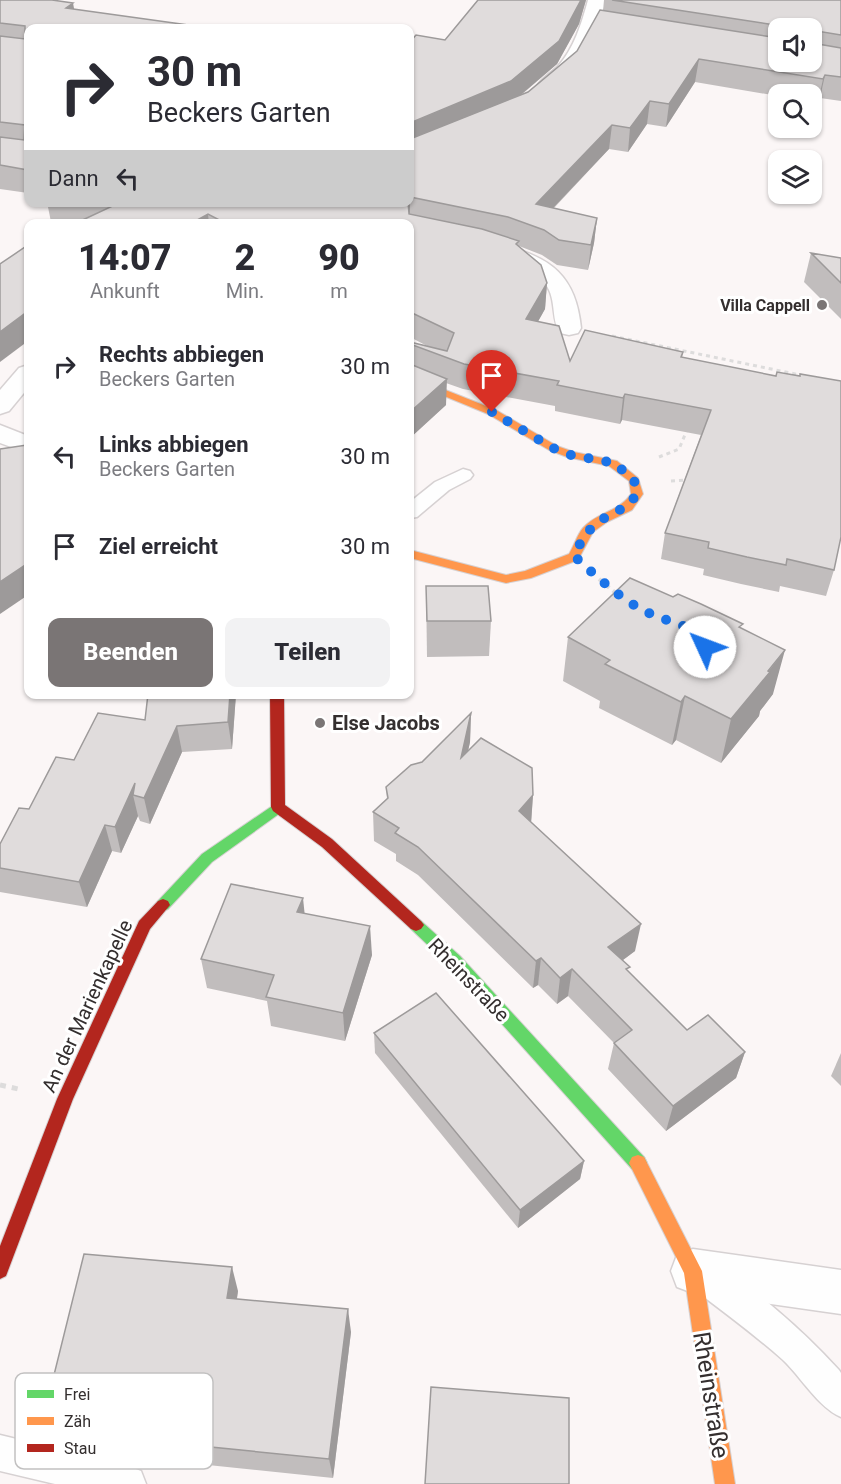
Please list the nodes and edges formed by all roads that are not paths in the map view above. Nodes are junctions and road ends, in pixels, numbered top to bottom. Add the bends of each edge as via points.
1 (597, 0) edge
2 (534, 96) edge
3 (476, 246) edge
4 (569, 328) road end
5 (24, 378) edge
6 (414, 381) edge
7 (0, 406) edge
8 (0, 433) edge
9 (24, 443) edge
10 (463, 475) dead end
11 (414, 509) edge
12 (414, 555) edge
13 (277, 699) edge
14 (278, 807) junction
15 (0, 1270) edge
16 (693, 1271) junction
17 (841, 1292) edge
18 (841, 1400) edge
19 (0, 1453) edge
20 (15, 1457) edge
21 (66, 1469) edge
22 (128, 1484) edge
23 (725, 1484) edge

1 - 2 street via 595,26 567,69
3 - 4 street via 528,259 549,272 569,307
5 - 7 street
6 - 12 street via 492,412 553,448 614,463 634,480 637,494 628,507 588,530 574,556 527,575 506,579
8 - 9 street
10 - 11 lane
13 - 14 street
14 - 15 street, An der Marienkapelle via 207,858 144,926 64,1099
14 - 16 street, Rheinstraße via 327,843 455,961 639,1165
16 - 17 street
16 - 18 lane via 771,1326 827,1380
16 - 23 street, Rheinstraße
19 - 20 lane
21 - 22 lane

